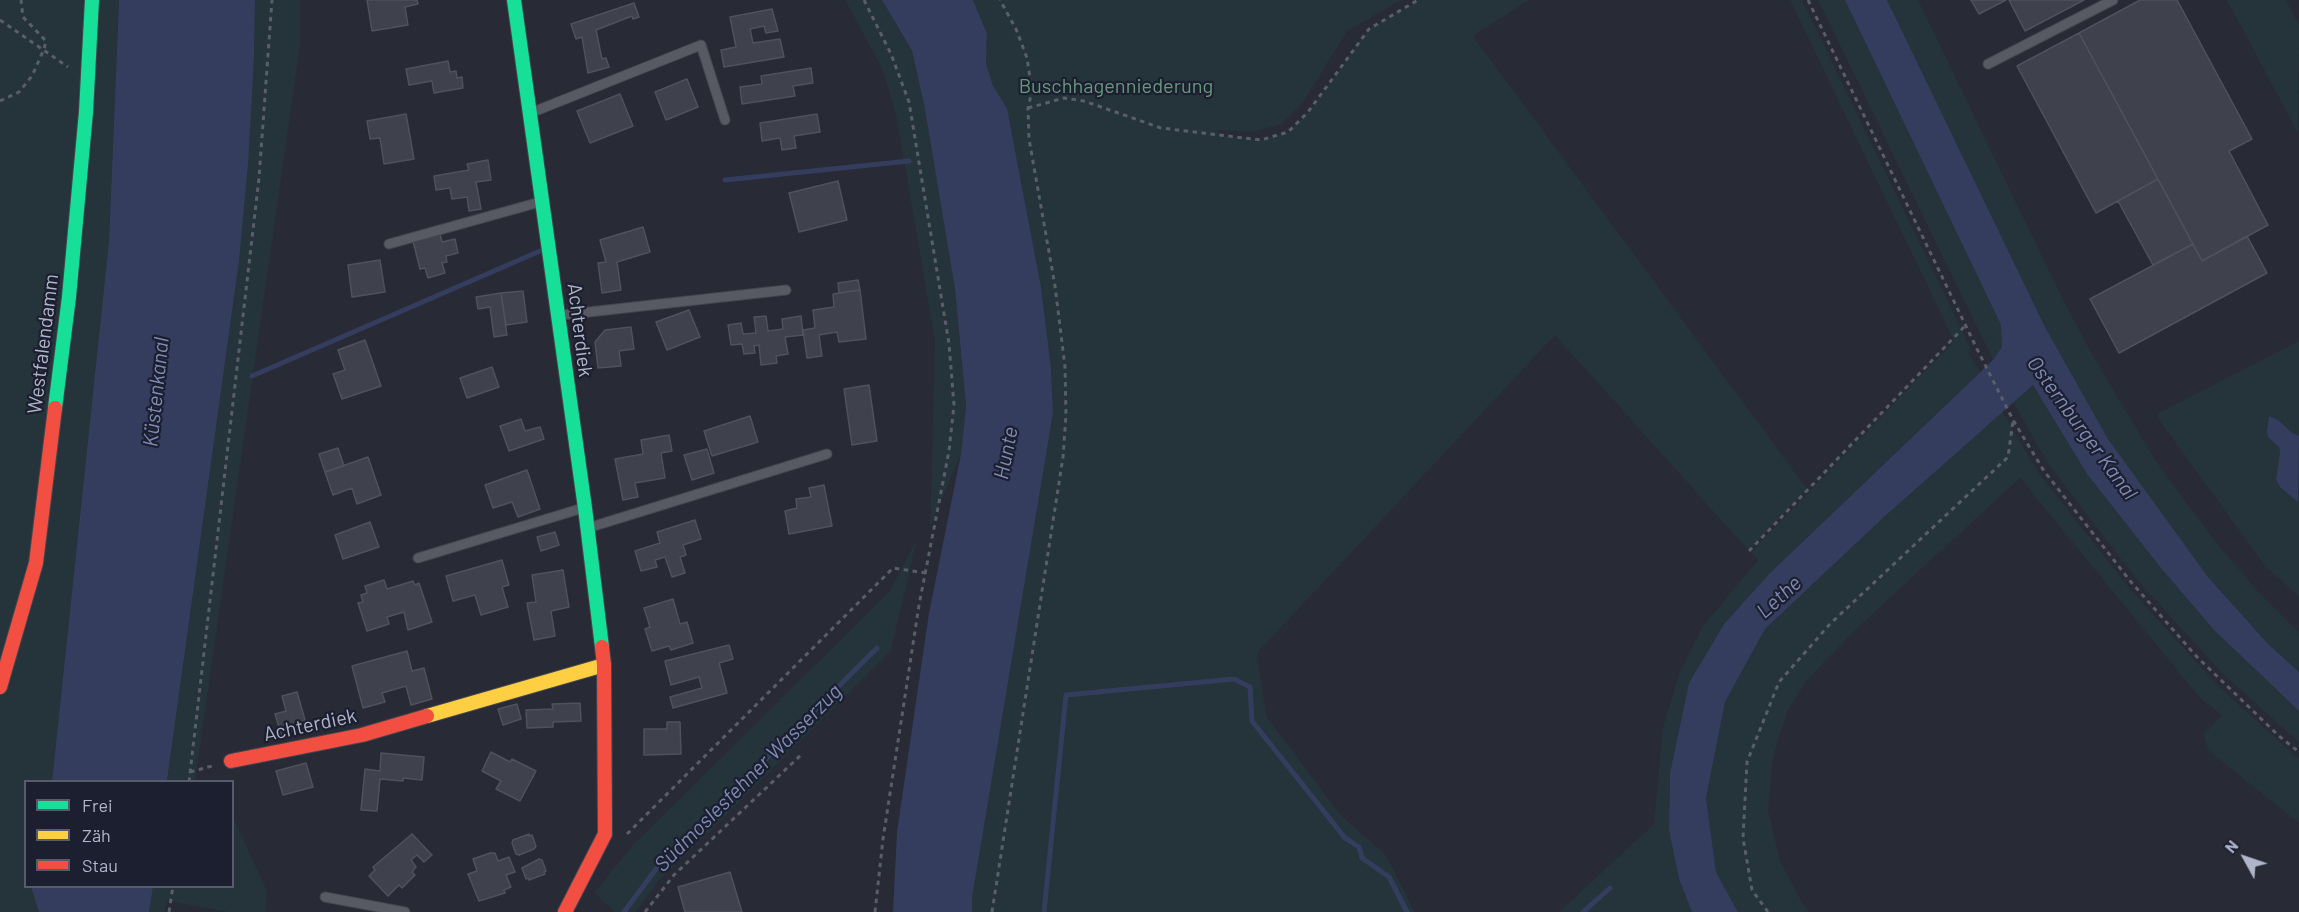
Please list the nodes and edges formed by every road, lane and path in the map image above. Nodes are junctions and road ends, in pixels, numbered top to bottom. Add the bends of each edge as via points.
1 (21, 0) edge
2 (92, 0) edge
3 (272, 0) edge
4 (514, 0) edge
5 (864, 0) edge
6 (1000, 0) edge
7 (1418, 0) edge
8 (1809, 0) edge
9 (2113, 0) edge
10 (0, 20) edge
11 (44, 50) junction
12 (1988, 64) dead end
13 (75, 72) dead end
14 (0, 101) edge
15 (1028, 108) junction
16 (531, 112) junction
17 (725, 120) dead end
18 (543, 202) junction
19 (389, 244) dead end
20 (786, 290) dead end
21 (558, 315) junction
22 (1966, 325) junction
23 (2013, 420) junction
24 (827, 454) dead end
25 (585, 507) junction
26 (588, 528) junction
27 (1749, 551) dead end
28 (418, 558) dead end
29 (926, 573) junction
30 (604, 665) junction
31 (0, 687) edge
32 (2299, 752) edge
33 (802, 754) dead end
34 (231, 761) dead end
35 (189, 780) edge
36 (605, 834) junction
37 (173, 888) edge
38 (325, 897) dead end
39 (169, 912) edge
40 (405, 912) edge
41 (566, 912) edge
42 (645, 912) edge
43 (875, 912) edge
44 (992, 912) edge
45 (1768, 912) edge

1 - 11 path via 22,17 46,41
2 - 31 street, Westfalendamm via 69,297 36,563
3 - 35 path via 259,178
4 - 16 street, Achterdiek
5 - 29 path via 909,102 949,344 954,405
6 - 15 path via 1027,58 1032,91
7 - 15 path via 1369,29 1308,112 1288,132 1261,140 1161,128 1084,101 1064,98
8 - 22 path
9 - 12 lane
10 - 11 path
11 - 13 path
11 - 14 path via 19,92
15 - 44 path via 1029,139 1055,286 1065,367 1066,415 1063,457
16 - 17 lane via 701,45
16 - 18 street, Achterdiek
18 - 19 lane
18 - 21 street, Achterdiek
20 - 21 lane
21 - 25 street, Achterdiek
22 - 23 path
22 - 27 path
23 - 32 path via 2044,471 2131,582 2197,657
23 - 45 path via 2008,457 1830,624 1779,682 1746,773 1743,838 1752,890
24 - 26 lane
25 - 26 street, Achterdiek
25 - 28 lane
26 - 30 street, Achterdiek
29 - 36 path via 893,568 625,836
29 - 43 path via 883,838
30 - 34 street, Achterdiek via 362,735
30 - 36 street, Achterdiek
33 - 42 path via 674,874
36 - 41 street, Achterdiek
37 - 39 path
38 - 40 lane

